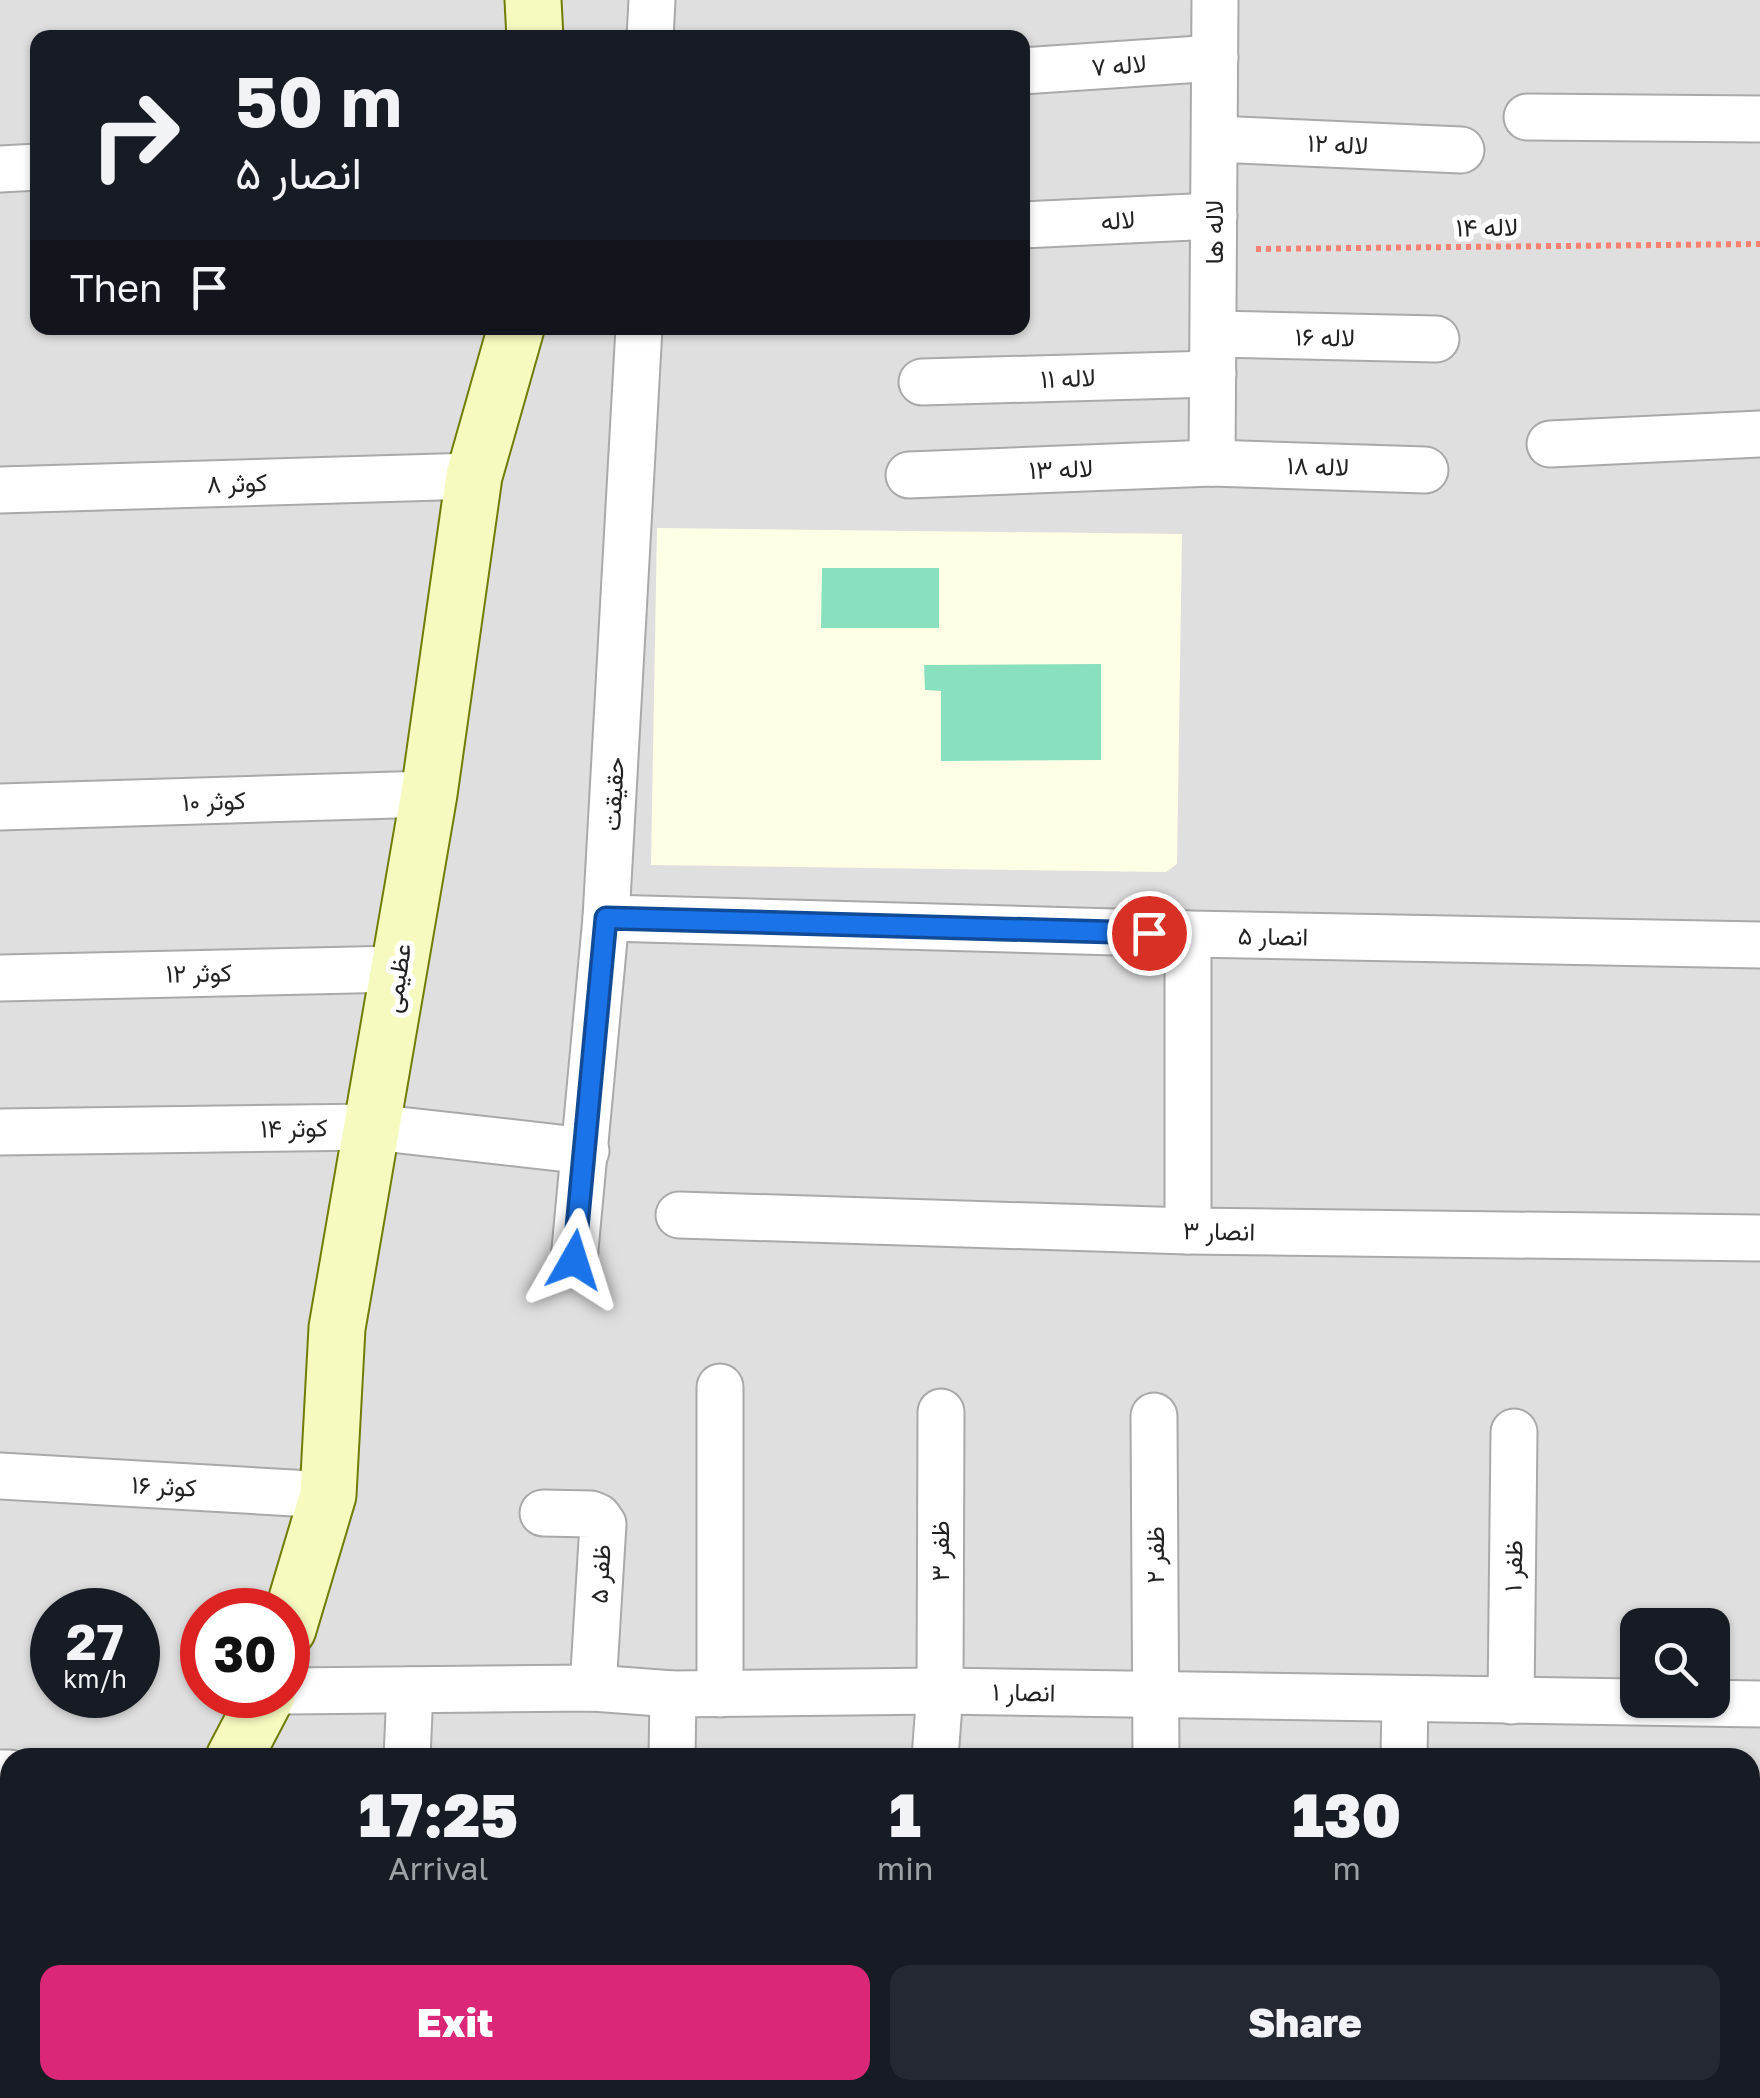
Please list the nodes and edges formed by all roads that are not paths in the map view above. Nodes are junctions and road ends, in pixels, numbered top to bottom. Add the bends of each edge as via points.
1 (533, 0) edge
2 (652, 0) edge
3 (1215, 0) edge
4 (535, 30) edge
5 (650, 30) edge
6 (1215, 58) junction
7 (1030, 70) edge
8 (1527, 118) dead end
9 (1760, 119) edge
10 (1214, 139) junction
11 (1461, 150) dead end
12 (30, 167) edge
13 (0, 169) edge
14 (1030, 224) edge
15 (1214, 233) junction
16 (514, 335) edge
17 (639, 335) edge
18 (1436, 339) dead end
19 (1214, 354) junction
20 (922, 382) dead end
21 (1760, 434) edge
22 (1550, 444) dead end
23 (1212, 463) junction
24 (1425, 470) dead end
25 (474, 476) junction
26 (909, 476) dead end
27 (0, 490) edge
28 (428, 794) junction
29 (0, 807) edge
30 (606, 918) junction
31 (1188, 934) junction
32 (1760, 945) edge
33 (398, 968) junction
34 (0, 978) edge
35 (374, 1126) junction
36 (0, 1132) edge
37 (586, 1151) junction
38 (679, 1215) dead end
39 (1188, 1231) junction
40 (1760, 1238) edge
41 (574, 1260) dead end
42 (720, 1387) dead end
43 (941, 1412) dead end
44 (1154, 1416) dead end
45 (1514, 1432) dead end
46 (0, 1476) edge
47 (328, 1495) junction
48 (543, 1513) dead end
49 (300, 1588) edge
50 (593, 1688) junction
51 (410, 1690) junction
52 (310, 1691) edge
53 (940, 1691) junction
54 (672, 1694) junction
55 (720, 1694) junction
56 (1155, 1695) junction
57 (1405, 1699) junction
58 (1512, 1701) junction
59 (1760, 1704) edge
60 (254, 1718) edge
61 (239, 1748) edge
62 (407, 1748) edge
63 (672, 1748) edge
64 (936, 1748) edge
65 (1156, 1748) edge
66 (1404, 1748) edge

1 - 4 street
2 - 5 street
3 - 6 street, لاله ها
6 - 7 street, لاله ۷
6 - 10 street, لاله ها
8 - 9 street
10 - 11 street, لاله ۱۲
10 - 15 street, لاله ها
12 - 13 street
14 - 15 street, لاله
15 - 19 street, لاله ها
16 - 25 street, عظیمی
17 - 30 street, حقیقت
18 - 19 street, لاله ۱۶
19 - 20 street, لاله ۱۱
19 - 23 street, لاله ها
21 - 22 street
23 - 24 street, لاله ۱۸
23 - 26 street, لاله ۱۳
25 - 27 street, کوثر ۸
25 - 28 street, عظیمی
28 - 29 street, کوثر ۱۰
28 - 33 street, عظیمی
30 - 31 street, انصار ۵
30 - 37 street, حقیقت
31 - 32 street, انصار ۵
31 - 39 street
33 - 34 street, کوثر ۱۲
33 - 35 street, عظیمی
35 - 36 street, کوثر ۱۴
35 - 37 street, کوثر ۱۴
35 - 47 street, عظیمی via 337,1328
37 - 41 street, حقیقت
38 - 39 street, انصار ۳
39 - 40 street, انصار ۳
42 - 55 street
43 - 53 street, ظفر ۳
44 - 56 street, ظفر ۲
45 - 58 street, ظفر ۱
46 - 47 street, کوثر ۱۶
47 - 49 street, عظیمی
48 - 50 street, ظفر ۵ via 591,1514 602,1524
50 - 51 street, انصار ۱
50 - 54 street, انصار ۱
51 - 52 street, انصار ۱
51 - 62 street
53 - 55 street, انصار ۱
53 - 56 street, انصار ۱
53 - 64 street, ظفر ۳
54 - 55 street, انصار ۱
54 - 63 street
56 - 57 street, انصار ۱
56 - 65 street, ظفر ۲
57 - 58 street, انصار ۱
57 - 66 street
58 - 59 street, انصار ۱
60 - 61 street

